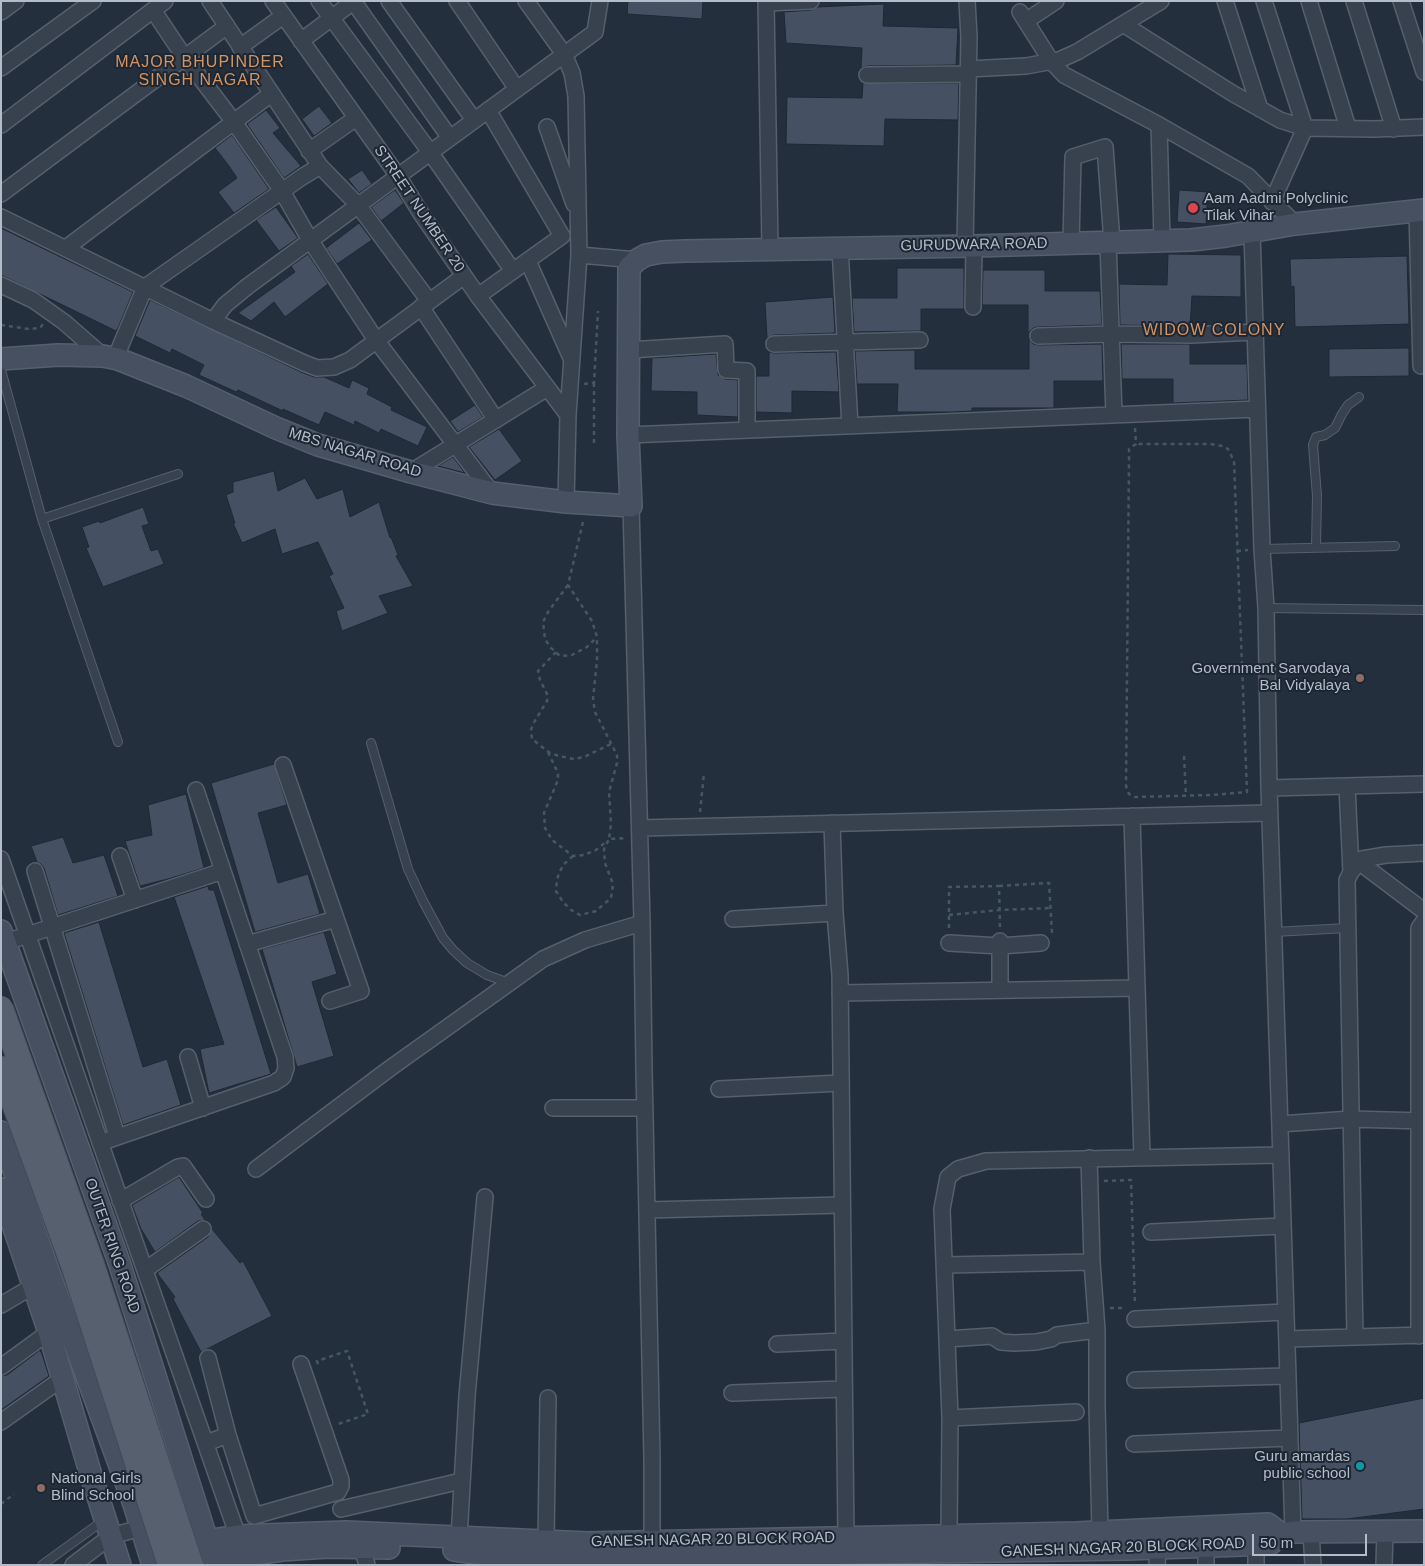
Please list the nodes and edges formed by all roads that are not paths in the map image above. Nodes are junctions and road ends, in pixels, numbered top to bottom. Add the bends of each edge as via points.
1 (16, 1) edge
2 (93, 1) edge
3 (210, 1) edge
4 (273, 1) edge
5 (319, 1) edge
6 (354, 1) edge
7 (389, 1) edge
8 (457, 1) edge
9 (526, 1) edge
10 (600, 1) edge
11 (811, 1) edge
12 (967, 1) edge
13 (1056, 1) edge
14 (1225, 1) edge
15 (1264, 1) edge
16 (1309, 1) edge
17 (1354, 1) edge
18 (1401, 1) edge
19 (766, 2) edge
20 (1151, 4) edge
21 (159, 6) edge
22 (1, 12) edge
23 (283, 16) junction
24 (331, 18) junction
25 (1123, 24) junction
26 (227, 26) junction
27 (301, 41) junction
28 (240, 46) junction
29 (564, 54) junction
30 (185, 58) junction
31 (1051, 61) junction
32 (1, 68) edge
33 (968, 71) junction
34 (1424, 72) edge
35 (867, 75) dead end
36 (517, 89) junction
37 (271, 94) junction
38 (1260, 109) junction
39 (488, 110) junction
40 (356, 118) junction
41 (474, 120) junction
42 (234, 122) junction
43 (1, 124) edge
44 (1159, 125) junction
45 (547, 127) dead end
46 (1424, 127) edge
47 (1305, 128) junction
48 (1348, 128) junction
49 (1394, 129) junction
50 (450, 138) junction
51 (309, 151) junction
52 (430, 152) junction
53 (320, 166) junction
54 (398, 176) junction
55 (282, 191) junction
56 (1, 194) edge
57 (1272, 202) junction
58 (358, 205) junction
59 (1420, 211) edge
60 (1, 217) edge
61 (579, 217) junction
62 (1295, 224) junction
63 (1252, 232) junction
64 (310, 240) junction
65 (1162, 240) junction
66 (1110, 242) junction
67 (1071, 243) junction
68 (969, 246) junction
69 (66, 248) junction
70 (840, 248) junction
71 (770, 249) junction
72 (579, 255) junction
73 (637, 260) junction
74 (528, 261) junction
75 (514, 271) junction
76 (464, 276) junction
77 (1, 285) edge
78 (145, 287) junction
79 (478, 296) junction
80 (425, 304) junction
81 (972, 307) dead end
82 (213, 321) junction
83 (1255, 332) junction
84 (1111, 334) junction
85 (1038, 336) dead end
86 (376, 340) junction
87 (920, 340) dead end
88 (844, 342) junction
89 (774, 344) dead end
90 (629, 350) junction
91 (109, 357) junction
92 (1, 358) edge
93 (572, 360) junction
94 (1421, 366) dead end
95 (1, 370) edge
96 (547, 388) junction
97 (1359, 397) dead end
98 (1257, 410) junction
99 (568, 415) junction
100 (1114, 415) junction
101 (496, 420) junction
102 (850, 426) junction
103 (747, 430) junction
104 (628, 435) junction
105 (456, 446) junction
106 (411, 472) junction
107 (178, 474) dead end
108 (492, 493) junction
109 (566, 502) junction
110 (631, 506) junction
111 (42, 519) junction
112 (1395, 546) dead end
113 (1316, 547) junction
114 (1262, 549) junction
115 (1266, 608) junction
116 (1424, 610) edge
117 (118, 742) dead end
118 (371, 742) dead end
119 (284, 765) dead end
120 (1424, 784) edge
121 (1347, 786) junction
122 (1269, 788) junction
123 (196, 790) dead end
124 (1270, 813) junction
125 (1132, 816) junction
126 (832, 823) junction
127 (640, 832) junction
128 (1424, 853) edge
129 (120, 856) dead end
130 (1, 859) edge
131 (1355, 867) junction
132 (35, 871) dead end
133 (223, 871) junction
134 (136, 900) junction
135 (1424, 911) edge
136 (835, 913) junction
137 (336, 919) junction
138 (733, 919) dead end
139 (1424, 921) edge
140 (642, 923) junction
141 (52, 928) junction
142 (1347, 928) junction
143 (1274, 932) junction
144 (27, 934) junction
145 (3, 937) edge
146 (949, 939) road end
147 (1047, 940) road end
148 (1000, 943) junction
149 (247, 944) junction
150 (945, 982) dead end
151 (1052, 982) dead end
152 (509, 983) junction
153 (1000, 985) junction
154 (1137, 988) junction
155 (840, 993) junction
156 (330, 1001) dead end
157 (1, 1008) edge
158 (1422, 1053) edge
159 (188, 1057) dead end
160 (1, 1068) edge
161 (841, 1083) junction
162 (719, 1089) dead end
163 (203, 1108) junction
164 (553, 1108) dead end
165 (644, 1108) junction
166 (1351, 1119) junction
167 (1422, 1122) edge
168 (1280, 1124) junction
169 (1, 1132) edge
170 (117, 1136) junction
171 (100, 1143) junction
172 (1281, 1155) junction
173 (1089, 1158) junction
174 (1142, 1158) junction
175 (256, 1169) dead end
176 (1421, 1185) edge
177 (1, 1189) edge
178 (485, 1197) dead end
179 (206, 1199) dead end
180 (120, 1201) junction
181 (842, 1205) junction
182 (647, 1210) junction
183 (1283, 1226) junction
184 (203, 1229) dead end
185 (1151, 1232) dead end
186 (1092, 1262) junction
187 (945, 1265) junction
188 (145, 1270) junction
189 (1421, 1273) edge
190 (34, 1286) junction
191 (2, 1303) edge
192 (1286, 1312) junction
193 (1135, 1319) road end
194 (1097, 1330) junction
195 (49, 1332) junction
196 (1421, 1335) edge
197 (1356, 1337) junction
198 (947, 1339) junction
199 (1287, 1339) junction
200 (843, 1341) junction
201 (777, 1344) dead end
202 (208, 1358) dead end
203 (301, 1364) dead end
204 (1, 1367) edge
205 (1288, 1376) junction
206 (63, 1378) junction
207 (1134, 1380) dead end
208 (843, 1390) junction
209 (732, 1393) dead end
210 (548, 1398) dead end
211 (1076, 1412) dead end
212 (950, 1418) junction
213 (1, 1422) edge
214 (170, 1424) junction
215 (228, 1435) junction
216 (1290, 1438) junction
217 (206, 1443) junction
218 (1134, 1444) dead end
219 (113, 1445) junction
220 (461, 1481) junction
221 (189, 1486) junction
222 (338, 1492) junction
223 (134, 1504) junction
224 (341, 1509) junction
225 (108, 1527) junction
226 (141, 1528) junction
227 (1385, 1531) junction
228 (1424, 1531) edge
229 (346, 1532) junction
230 (1295, 1532) junction
231 (237, 1536) junction
232 (949, 1536) junction
233 (846, 1538) junction
234 (546, 1542) junction
235 (1086, 1545) edge
236 (305, 1548) junction
237 (462, 1551) edge
238 (881, 1552) edge
239 (647, 1555) edge
240 (1256, 1555) edge
241 (245, 1556) junction
242 (365, 1556) edge
243 (1206, 1556) edge
244 (1158, 1557) edge
245 (206, 1558) edge
246 (964, 1558) edge
247 (1005, 1558) edge
248 (1051, 1558) edge
249 (812, 1559) edge
250 (932, 1559) edge
251 (723, 1560) edge
252 (761, 1560) edge
253 (509, 1561) edge
254 (675, 1561) edge
255 (535, 1563) edge
256 (42, 1565) edge
257 (72, 1565) edge
258 (120, 1565) edge
259 (153, 1565) edge
260 (170, 1565) edge
261 (281, 1565) edge
262 (1313, 1565) edge
263 (1384, 1565) edge

1 - 22 street
2 - 32 street
3 - 26 street
4 - 23 street, STREET NUMBER 20
5 - 24 street
6 - 24 street
6 - 50 street
7 - 41 street
8 - 36 street
9 - 29 street
10 - 29 street via 595,32
11 - 19 street
12 - 33 street
13 - 31 street via 1023,16
14 - 38 street
15 - 47 street
16 - 48 street
17 - 49 street
18 - 34 street
19 - 71 street
20 - 25 street
21 - 30 street
21 - 43 street
23 - 27 street, STREET NUMBER 20
23 - 28 street
24 - 27 street
24 - 52 street
25 - 31 street via 1077,52
25 - 38 street
26 - 28 street
26 - 30 street
27 - 40 street, STREET NUMBER 20
28 - 37 street
29 - 36 street
29 - 61 street via 576,96
30 - 42 street
30 - 56 street
31 - 33 street
31 - 44 street via 1064,74
33 - 35 street
33 - 68 street
36 - 39 street
37 - 42 street
37 - 51 street
38 - 47 street
39 - 41 street
39 - 74 street via 562,236
40 - 51 street
40 - 54 street, STREET NUMBER 20
41 - 50 street
42 - 55 street
42 - 69 street
44 - 57 street via 1248,176
44 - 65 street
45 - 61 street
46 - 49 street
47 - 48 street
47 - 57 street
48 - 49 street
50 - 52 street
51 - 53 street
52 - 54 street
52 - 75 street
53 - 55 street
53 - 58 street
54 - 58 street
54 - 76 street, STREET NUMBER 20
55 - 64 street
55 - 78 street
57 - 62 street
58 - 64 street
58 - 80 street
59 - 62 street, GURUDWARA ROAD
59 - 94 street
60 - 69 street
61 - 72 street
62 - 63 street, GURUDWARA ROAD
63 - 65 street, GURUDWARA ROAD via 1191,240
63 - 83 street
64 - 82 street via 240,292
64 - 86 street
65 - 66 street, GURUDWARA ROAD
66 - 67 street, GURUDWARA ROAD
66 - 67 street via 1106,147 1073,158
66 - 84 street
67 - 68 street, GURUDWARA ROAD
68 - 70 street, GURUDWARA ROAD
68 - 81 street
69 - 78 street
70 - 71 street, GURUDWARA ROAD
70 - 88 street
71 - 73 street, GURUDWARA ROAD via 662,252
72 - 73 street
72 - 93 street
73 - 90 street via 629,268
74 - 75 street
74 - 93 street
75 - 79 street
76 - 79 street, STREET NUMBER 20
76 - 80 street
77 - 91 street via 33,300
78 - 82 street
78 - 91 street
79 - 96 street, STREET NUMBER 20
80 - 86 street
80 - 101 street
82 - 86 street via 317,368 334,367 350,360
83 - 84 street
83 - 98 street
84 - 85 street
84 - 100 street
86 - 105 street
87 - 88 street
88 - 89 street
88 - 102 street
90 - 103 street via 725,344 726,370 747,371
90 - 104 street
91 - 92 street, MBS NAGAR ROAD
91 - 106 street, MBS NAGAR ROAD via 186,386 309,441
93 - 99 street
95 - 111 lane
96 - 99 street, STREET NUMBER 20
96 - 101 street
97 - 113 lane via 1348,405 1335,428 1316,437 1313,445
98 - 100 street
98 - 114 street
99 - 109 street
100 - 102 street
101 - 105 street
102 - 103 street
103 - 104 street
104 - 110 street
105 - 106 street
105 - 108 street
106 - 108 street, MBS NAGAR ROAD
107 - 111 lane
108 - 109 street, MBS NAGAR ROAD
109 - 110 street, MBS NAGAR ROAD
110 - 127 street
111 - 117 lane
112 - 113 lane
113 - 114 lane
114 - 115 street
115 - 116 lane
115 - 122 street
118 - 152 lane via 408,869 444,938 467,963
119 - 137 street
120 - 121 street
121 - 122 street
121 - 131 street
122 - 124 street
123 - 133 street
124 - 125 street
124 - 143 street
125 - 126 street
125 - 154 street
126 - 127 street via 698,826
126 - 136 street
127 - 140 street
128 - 131 street via 1370,857
129 - 134 street
130 - 144 street
131 - 135 street
131 - 142 street via 1347,880
132 - 141 street
133 - 134 street
133 - 149 street
134 - 141 street
136 - 138 street
136 - 155 street
137 - 149 street
137 - 156 street via 361,991
139 - 158 street via 1419,928
140 - 152 street via 567,948 543,959
140 - 165 street
141 - 144 street
141 - 170 street
142 - 143 lane
142 - 166 street
143 - 168 street
144 - 145 street
144 - 171 street
145 - 214 street, OUTER RING ROAD via 120,1265
146 - 148 street
147 - 148 street
148 - 153 street
149 - 163 street via 286,1057 286,1068 283,1077 274,1084
150 - 153 street
151 - 153 street
152 - 175 street
153 - 154 street
153 - 155 street
154 - 174 street
155 - 161 street
157 - 245 main road, OUTER RING ROAD, bridge via 92,1262
158 - 167 street
159 - 163 street
160 - 260 main road, bridge via 74,1268
161 - 162 street
161 - 181 street
163 - 170 street
164 - 165 street
165 - 182 street
166 - 167 street
166 - 168 street
166 - 197 street
167 - 176 street
168 - 172 street
169 - 219 street
170 - 171 street
171 - 180 street
172 - 174 street
172 - 183 street
173 - 174 street
173 - 186 street
173 - 187 street via 986,1161 958,1169 948,1178 942,1209
176 - 189 street
177 - 190 street
178 - 220 street
179 - 180 street via 183,1166
180 - 188 street
181 - 182 street
181 - 200 street
182 - 239 street
183 - 185 street
183 - 192 street
184 - 188 street
186 - 187 street
186 - 194 street
187 - 198 street
188 - 217 street
189 - 196 street
190 - 191 street
190 - 195 street
192 - 193 street
192 - 199 street
194 - 198 street via 1021,1343 1001,1342 992,1336
194 - 235 street via 1097,1406
195 - 204 street
195 - 206 street
196 - 197 street
197 - 199 street
198 - 212 street
199 - 205 street
200 - 201 street
200 - 208 street
202 - 215 street
203 - 222 street via 341,1480
205 - 207 street
205 - 216 street
206 - 213 street
206 - 225 street
208 - 209 street
208 - 233 street
210 - 234 street
211 - 212 street
212 - 232 street
214 - 219 street
214 - 221 street, OUTER RING ROAD
215 - 217 street
215 - 222 street via 254,1516
216 - 218 street
216 - 230 street
217 - 231 street
219 - 223 street
220 - 224 street
220 - 237 street
221 - 223 street
221 - 245 street, OUTER RING ROAD
222 - 224 street
223 - 226 street
224 - 229 street
225 - 226 street
225 - 256 lane
225 - 257 street
225 - 258 street
226 - 259 street
227 - 228 street
227 - 230 street
227 - 263 street
229 - 231 street, GANESH NAGAR 20 BLOCK ROAD
229 - 237 street, GANESH NAGAR 20 BLOCK ROAD
230 - 235 street, GANESH NAGAR 20 BLOCK ROAD via 1268,1524
230 - 240 street, GANESH NAGAR 20 BLOCK ROAD
230 - 262 street
231 - 241 street
231 - 245 street, GANESH NAGAR 20 BLOCK ROAD
232 - 235 street, GANESH NAGAR 20 BLOCK ROAD
232 - 238 street, GANESH NAGAR 20 BLOCK ROAD
233 - 238 street, GANESH NAGAR 20 BLOCK ROAD
233 - 239 street, GANESH NAGAR 20 BLOCK ROAD
234 - 237 street, GANESH NAGAR 20 BLOCK ROAD
234 - 239 street, GANESH NAGAR 20 BLOCK ROAD via 587,1543
235 - 244 street, GANESH NAGAR 20 BLOCK ROAD
235 - 248 street, GANESH NAGAR 20 BLOCK ROAD
236 - 241 street, GANESH NAGAR 20 BLOCK ROAD
236 - 242 street, GANESH NAGAR 20 BLOCK ROAD
236 - 261 street
237 - 242 street, GANESH NAGAR 20 BLOCK ROAD via 430,1548
237 - 253 street, GANESH NAGAR 20 BLOCK ROAD
238 - 249 street, GANESH NAGAR 20 BLOCK ROAD
238 - 250 street, GANESH NAGAR 20 BLOCK ROAD
239 - 254 street, GANESH NAGAR 20 BLOCK ROAD
239 - 255 street, GANESH NAGAR 20 BLOCK ROAD
240 - 243 street, GANESH NAGAR 20 BLOCK ROAD
241 - 245 street, GANESH NAGAR 20 BLOCK ROAD
243 - 244 street, GANESH NAGAR 20 BLOCK ROAD
246 - 247 street, GANESH NAGAR 20 BLOCK ROAD
246 - 250 street, GANESH NAGAR 20 BLOCK ROAD
247 - 248 street, GANESH NAGAR 20 BLOCK ROAD
249 - 252 street, GANESH NAGAR 20 BLOCK ROAD
251 - 252 street, GANESH NAGAR 20 BLOCK ROAD
251 - 254 street, GANESH NAGAR 20 BLOCK ROAD
253 - 255 street, GANESH NAGAR 20 BLOCK ROAD

